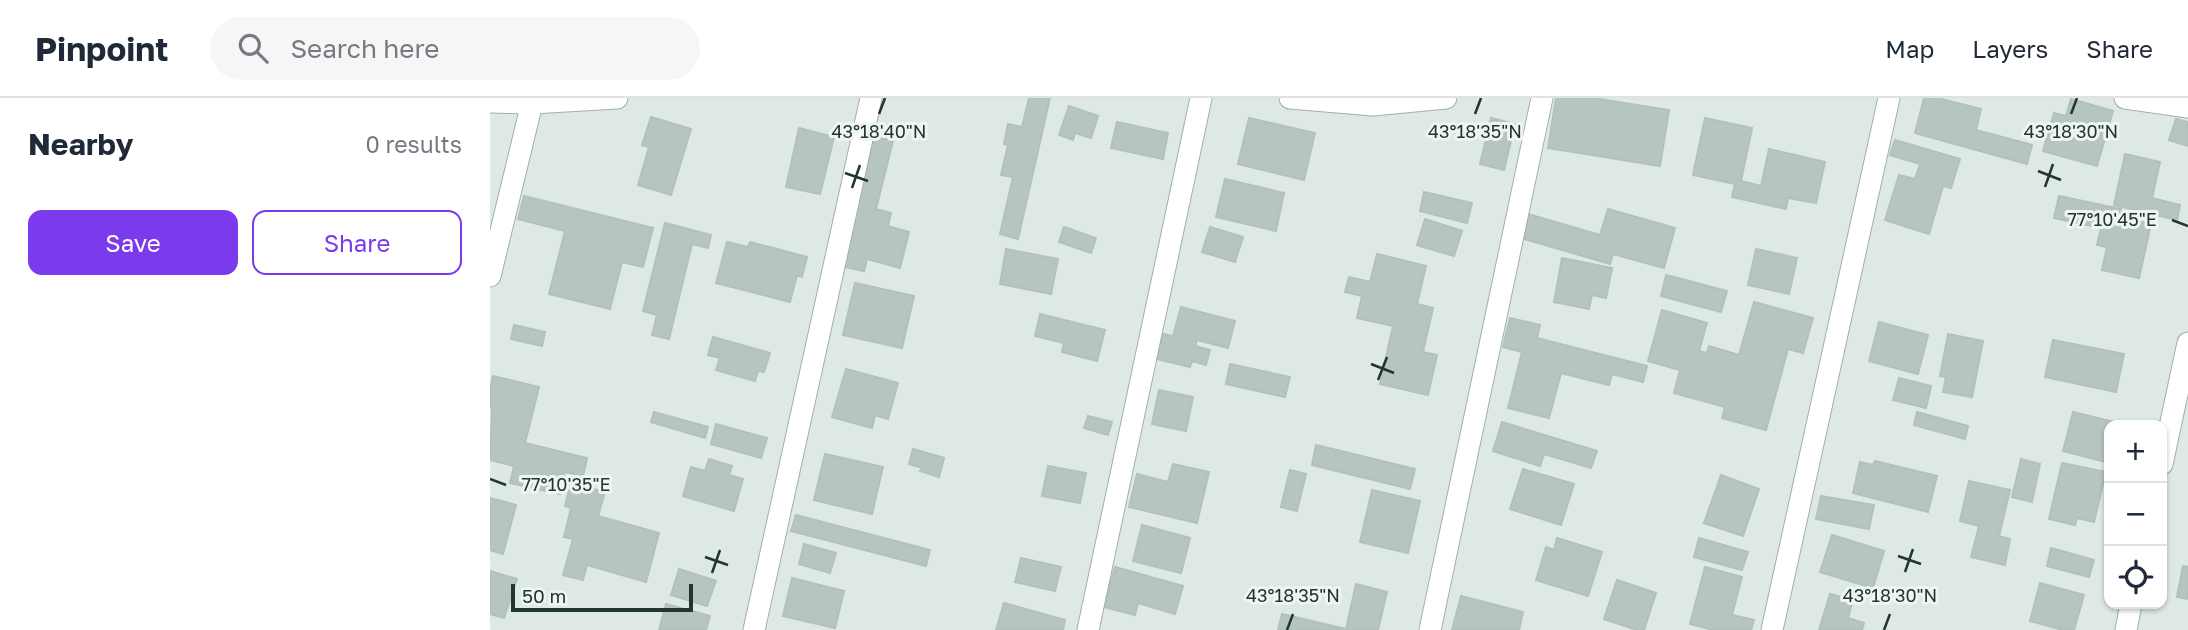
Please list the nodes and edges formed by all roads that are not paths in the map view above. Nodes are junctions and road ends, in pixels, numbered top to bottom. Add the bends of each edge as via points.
1 (617, 98) edge
2 (872, 98) edge
3 (1201, 98) edge
4 (1290, 98) edge
5 (1446, 98) edge
6 (1542, 98) edge
7 (1889, 98) edge
8 (2136, 99) edge
9 (490, 102) edge
10 (532, 103) junction
11 (2188, 107) edge
12 (490, 276) edge
13 (2188, 343) edge
14 (2167, 441) edge
15 (2131, 609) edge
16 (754, 630) edge
17 (1088, 630) edge
18 (1430, 630) edge
19 (1772, 630) edge
20 (2126, 630) edge

1 - 10 street
2 - 16 street
3 - 17 street
4 - 5 street via 1373,105
6 - 18 street
7 - 19 street
8 - 11 street
9 - 10 street
10 - 12 street
13 - 14 street
15 - 20 street

